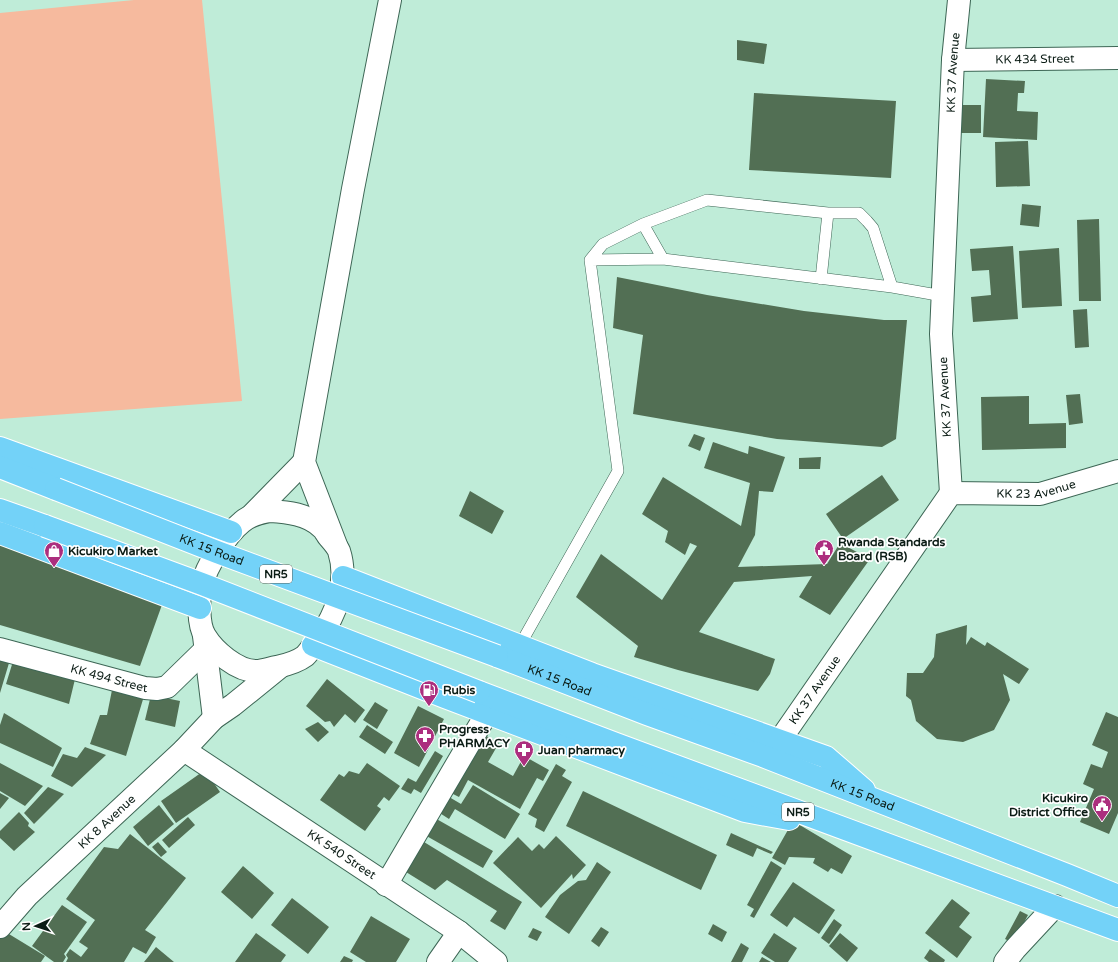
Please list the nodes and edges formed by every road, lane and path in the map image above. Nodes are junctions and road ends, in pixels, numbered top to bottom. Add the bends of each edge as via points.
1 (390, 0) edge
2 (959, 0) edge
3 (1118, 58) edge
4 (953, 60) junction
5 (828, 213) junction
6 (643, 224) junction
7 (590, 260) junction
8 (663, 260) junction
9 (821, 279) junction
10 (892, 287) junction
11 (943, 296) junction
12 (0, 448) edge
13 (304, 462) junction
14 (0, 467) edge
15 (1118, 471) edge
16 (951, 492) junction
17 (0, 510) edge
18 (254, 514) junction
19 (231, 532) junction
20 (0, 533) edge
21 (338, 550) junction
22 (343, 577) junction
23 (200, 608) junction
24 (205, 642) junction
25 (313, 645) junction
26 (520, 645) junction
27 (0, 649) edge
28 (282, 666) junction
29 (487, 713) junction
30 (214, 718) junction
31 (780, 740) junction
32 (184, 750) junction
33 (873, 799) junction
34 (849, 830) junction
35 (386, 885) junction
36 (1118, 896) edge
37 (1055, 906) junction
38 (0, 927) edge
39 (1118, 930) edge
40 (459, 932) junction
41 (438, 962) edge
42 (496, 962) edge
43 (1005, 962) edge

1 - 13 street
2 - 4 street, KK 37 Avenue
3 - 4 street, KK 434 Street
4 - 11 street, KK 37 Avenue
5 - 6 lane via 707,200
5 - 9 lane
5 - 10 lane via 859,213 867,221 873,228
6 - 7 lane via 603,244
6 - 8 lane
7 - 8 lane
7 - 26 lane via 618,471
8 - 9 lane
9 - 10 lane
10 - 11 lane
11 - 16 street, KK 37 Avenue via 941,334
12 - 19 highway
13 - 18 street
13 - 21 street
14 - 33 highway, KK 15 Road / NR5, bridge via 217,552
15 - 16 street, KK 23 Avenue via 1040,494
16 - 31 street, KK 37 Avenue
17 - 34 highway, NR5, bridge
18 - 19 street
18 - 21 street via 270,511 304,517 321,526
19 - 23 street via 218,550 202,586
20 - 23 highway
21 - 22 street
22 - 25 street via 339,601 332,618
22 - 26 highway
23 - 24 street
24 - 27 street, KK 494 Street via 166,687 157,689
24 - 28 street via 236,666 255,671
24 - 30 street
25 - 28 street via 300,659
25 - 29 highway
26 - 31 highway via 592,674
28 - 30 street, KK 8 Avenue
29 - 34 highway via 745,811
29 - 35 street
30 - 32 street, KK 8 Avenue
31 - 33 highway via 826,757
32 - 35 street, KK 540 Street
32 - 38 street, KK 8 Avenue via 27,896
33 - 36 highway, KK 15 Road / NR5
34 - 37 highway, NR5
35 - 40 street, KK 540 Street
37 - 39 highway, NR5
37 - 43 street
40 - 41 street
40 - 42 street, KK 540 Street

